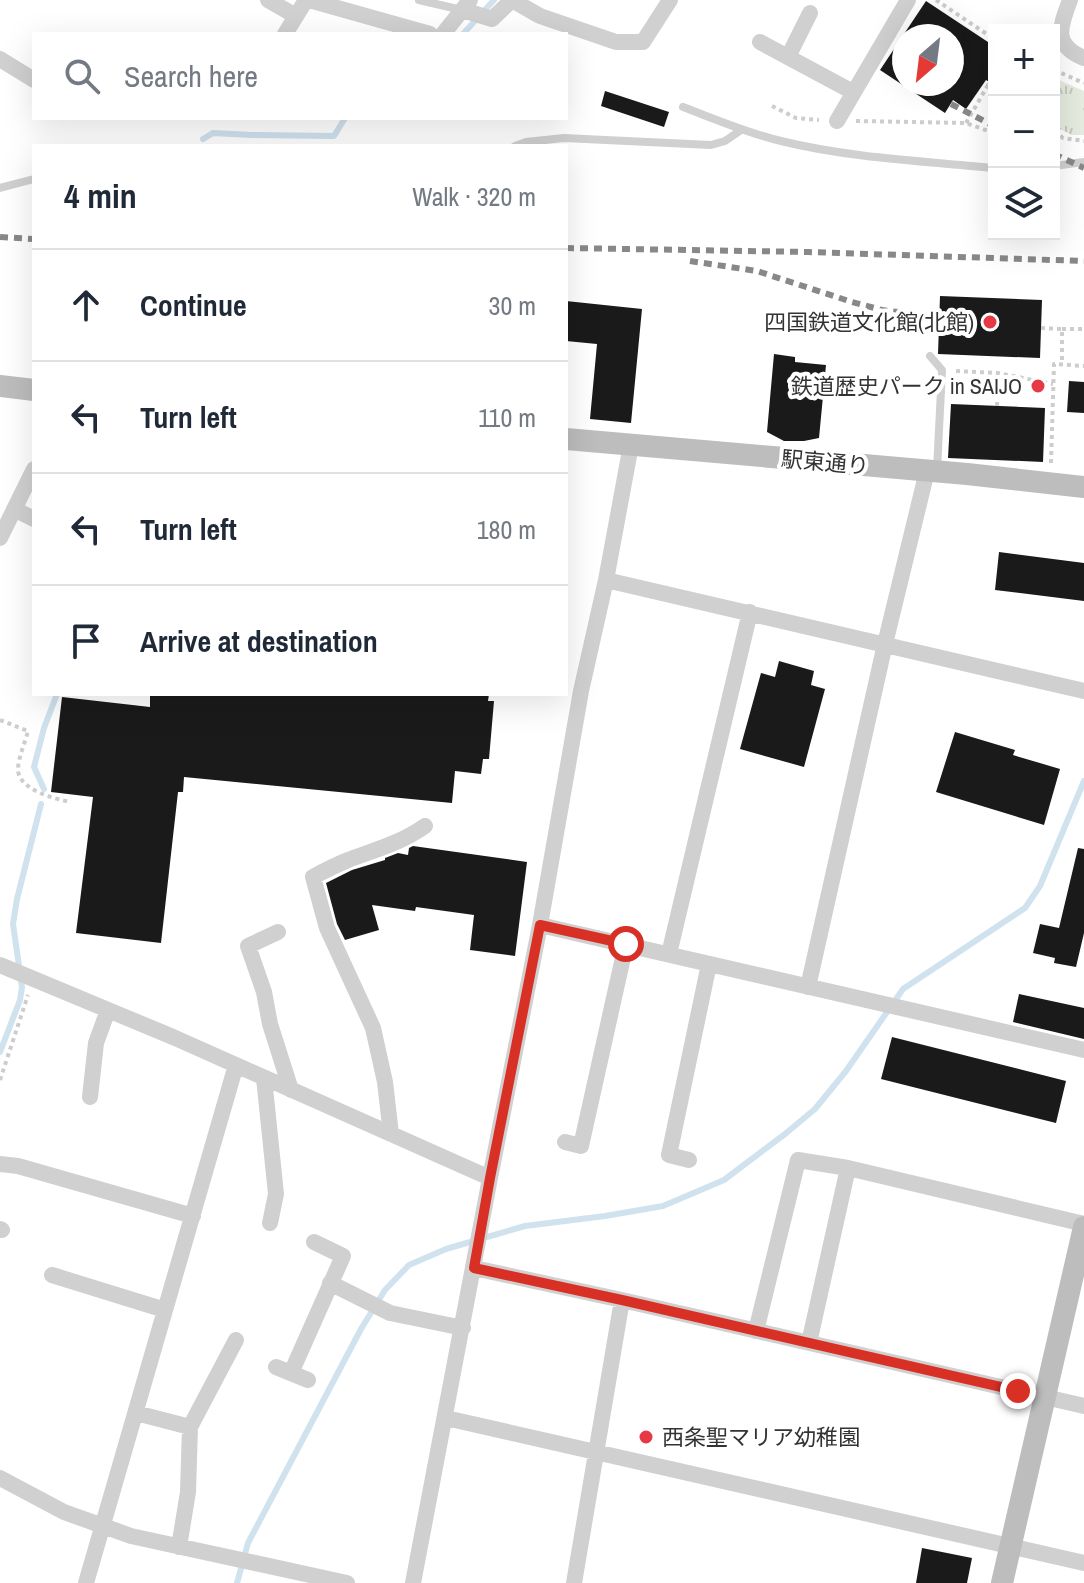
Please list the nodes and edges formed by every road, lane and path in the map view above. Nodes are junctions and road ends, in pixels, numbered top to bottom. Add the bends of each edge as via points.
1 (268, 0) edge
2 (307, 0) edge
3 (419, 0) edge
4 (668, 0) edge
5 (908, 0) edge
6 (936, 0) edge
7 (1070, 0) edge
8 (1082, 0) edge
9 (466, 7) edge
10 (810, 13) dead end
11 (296, 16) junction
12 (1062, 22) junction
13 (286, 32) edge
14 (423, 32) edge
15 (445, 32) edge
16 (988, 35) edge
17 (760, 42) dead end
18 (788, 57) junction
19 (1084, 58) edge
20 (0, 59) edge
21 (1060, 73) edge
22 (32, 79) edge
23 (1084, 83) edge
24 (988, 85) edge
25 (853, 92) junction
26 (772, 106) dead end
27 (683, 107) dead end
28 (837, 121) junction
29 (966, 123) junction
30 (741, 130) junction
31 (988, 131) edge
32 (1060, 136) edge
33 (1063, 138) joint
34 (1084, 141) edge
35 (520, 144) edge
36 (1084, 162) edge
37 (1060, 165) edge
38 (988, 167) edge
39 (32, 180) edge
40 (0, 188) edge
41 (1041, 328) dead end
42 (1062, 329) junction
43 (1084, 329) edge
44 (930, 356) dead end
45 (1062, 364) junction
46 (1084, 366) edge
47 (942, 370) junction
48 (998, 373) junction
49 (1053, 384) junction
50 (0, 386) edge
51 (32, 390) edge
52 (997, 406) dead end
53 (568, 439) edge
54 (631, 445) junction
55 (932, 471) junction
56 (32, 473) edge
57 (1050, 473) dead end
58 (1084, 487) edge
59 (14, 509) junction
60 (32, 518) edge
61 (0, 538) edge
62 (606, 580) junction
63 (750, 612) junction
64 (885, 644) junction
65 (1084, 691) edge
66 (0, 720) edge
67 (71, 802) dead end
68 (425, 826) dead end
69 (540, 925) junction
70 (278, 932) dead end
71 (626, 944) junction
72 (669, 954) junction
73 (709, 964) junction
74 (19, 973) edge
75 (808, 987) junction
76 (108, 1010) junction
77 (1084, 1050) edge
78 (236, 1065) junction
79 (264, 1078) junction
80 (0, 1080) edge
81 (291, 1090) junction
82 (90, 1097) dead end
83 (391, 1134) junction
84 (565, 1142) dead end
85 (689, 1160) dead end
86 (0, 1164) edge
87 (848, 1168) junction
88 (490, 1178) junction
89 (193, 1216) junction
90 (270, 1223) dead end
91 (1084, 1225) edge
92 (314, 1242) dead end
93 (474, 1268) junction
94 (52, 1275) dead end
95 (330, 1283) junction
96 (622, 1300) junction
97 (165, 1310) junction
98 (463, 1328) junction
99 (756, 1331) junction
100 (236, 1340) dead end
101 (809, 1343) junction
102 (308, 1380) dead end
103 (1045, 1397) junction
104 (1084, 1406) edge
105 (136, 1413) junction
106 (446, 1418) junction
107 (190, 1427) junction
108 (596, 1453) junction
109 (0, 1478) edge
110 (103, 1527) junction
111 (1010, 1545) junction
112 (179, 1547) junction
113 (1084, 1563) edge
114 (86, 1583) edge
115 (347, 1583) edge
116 (413, 1583) edge
117 (574, 1583) edge
118 (1002, 1583) edge

1 - 11 street
2 - 11 street
2 - 14 street
3 - 9 lane
4 - 9 street via 643,42 616,42 540,16 512,0 492,19
5 - 25 street
6 - 16 path
7 - 12 street
8 - 12 street
9 - 15 street
10 - 18 street
11 - 13 street
12 - 19 street via 1064,45
17 - 18 street
18 - 25 street
20 - 22 street
21 - 23 path
24 - 29 path
25 - 28 street
26 - 28 path via 796,118
27 - 30 lane
28 - 29 path
29 - 31 path
30 - 35 lane via 711,145 564,138
30 - 38 lane via 843,153
32 - 33 path
33 - 34 path
36 - 37 lane
39 - 40 lane
41 - 42 path
42 - 43 path
42 - 45 path
44 - 47 lane
45 - 46 path
45 - 49 path via 1054,364
47 - 48 path
47 - 55 lane
48 - 49 path
48 - 52 path
49 - 57 path
50 - 51 street
53 - 54 street, 駅東通り
54 - 55 street, 駅東通り
54 - 62 street
55 - 58 street, 駅東通り
55 - 64 street
56 - 59 street
59 - 60 street
59 - 61 street
62 - 63 street
62 - 69 street
63 - 64 street
63 - 72 street
64 - 65 street
64 - 75 street
66 - 67 path via 28,731 20,779 53,799
68 - 83 street via 313,877 327,928 373,1028
69 - 71 street
69 - 88 street
70 - 81 street via 248,946
71 - 72 street
71 - 84 street via 581,1146
72 - 73 street
73 - 75 street
73 - 85 street via 669,1155
74 - 76 street
74 - 80 path
75 - 77 street
76 - 78 street
76 - 82 street via 96,1043
78 - 79 street
78 - 89 street
79 - 81 street
79 - 90 street via 276,1194
81 - 83 street
83 - 88 street
86 - 89 street
87 - 91 street
87 - 99 street via 798,1160
87 - 101 street
88 - 93 street
89 - 97 street
91 - 103 street
92 - 95 street via 343,1256
93 - 96 street
93 - 98 street
94 - 97 street
95 - 98 street via 390,1313
95 - 102 street via 284,1370
96 - 99 street
96 - 108 street
97 - 105 street
98 - 106 street
99 - 101 street
100 - 107 street
101 - 103 street
103 - 104 street
103 - 111 street
105 - 107 street
105 - 110 street
106 - 108 street
106 - 116 street
107 - 112 street
108 - 111 street
108 - 117 street
109 - 110 street
110 - 112 street
110 - 114 street
111 - 113 street
111 - 118 street
112 - 115 street

